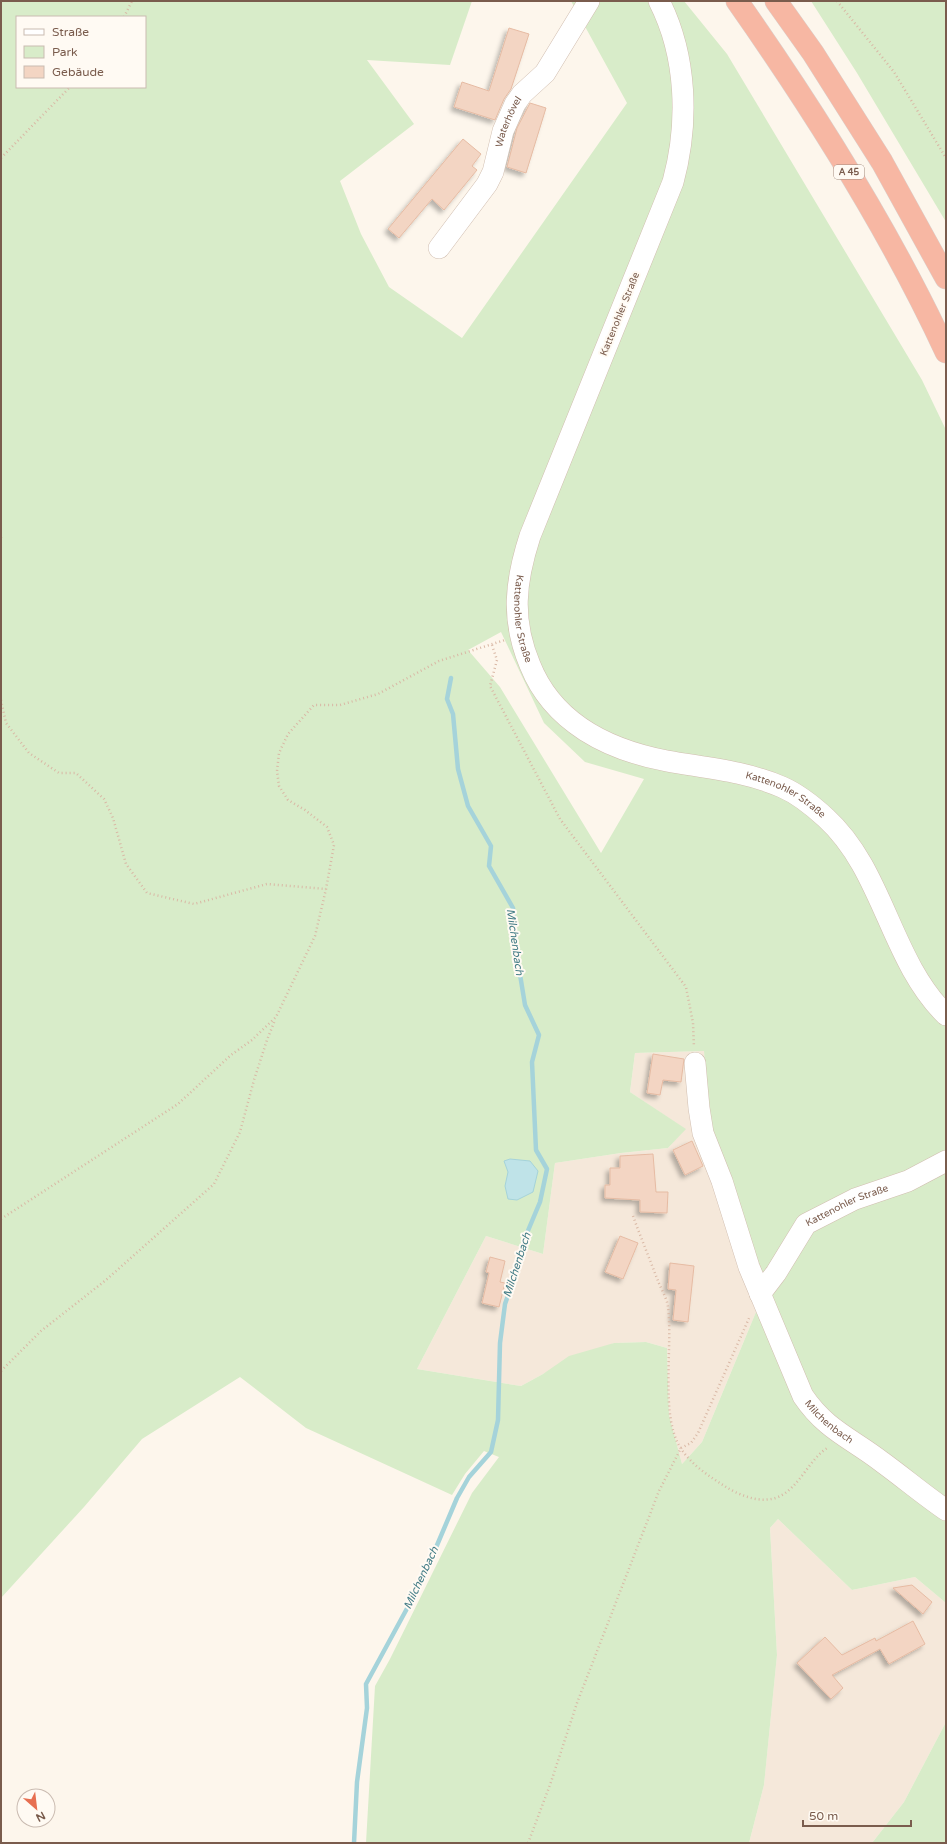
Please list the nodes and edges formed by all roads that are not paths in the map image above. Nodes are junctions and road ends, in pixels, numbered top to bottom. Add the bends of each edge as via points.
1 (589, 1) edge
2 (660, 1) edge
3 (737, 1) edge
4 (776, 1) edge
5 (439, 248) dead end
6 (946, 278) edge
7 (946, 352) edge
8 (946, 1015) edge
9 (695, 1063) road end
10 (946, 1160) edge
11 (760, 1294) junction
12 (946, 1510) edge

1 - 5 street, Waterhövel via 545,73 515,104 503,131 493,172 487,184
2 - 8 street, Kattenohler Straße via 672,34 681,78 683,132 680,158 673,182 523,559 516,599 522,642 532,672 547,696 569,720 594,737 635,753 731,771 768,782 797,796 826,818 844,836 855,852 906,960 934,1003
3 - 7 highway, A 45 via 785,69 860,191 922,301
4 - 6 highway via 813,53 882,162
9 - 11 street via 704,1133
10 - 11 street, Kattenohler Straße via 908,1181 855,1199 806,1224
11 - 12 street, Milchenbach via 803,1396 812,1410 824,1422 861,1446

